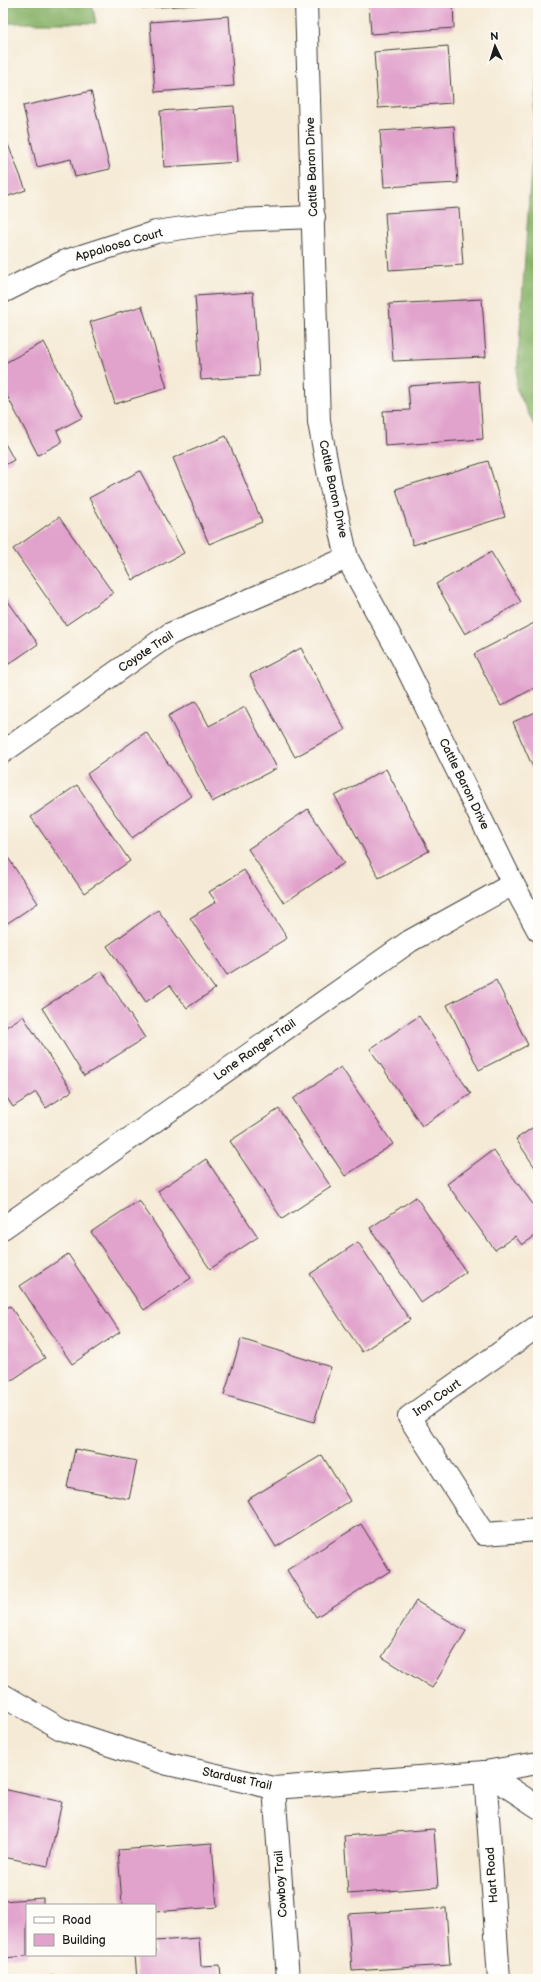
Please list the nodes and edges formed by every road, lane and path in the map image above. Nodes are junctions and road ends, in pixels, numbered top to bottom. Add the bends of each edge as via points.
1 (306, 3) edge
2 (314, 217) junction
3 (3, 292) edge
4 (347, 558) junction
5 (3, 752) edge
6 (513, 884) junction
7 (538, 930) edge
8 (3, 1228) edge
9 (538, 1326) edge
10 (538, 1530) edge
11 (3, 1695) edge
12 (538, 1763) edge
13 (485, 1772) junction
14 (274, 1788) junction
15 (538, 1807) edge
16 (288, 1979) edge
17 (499, 1979) edge

1 - 2 street, Cattle Baron Drive
2 - 3 street, Appaloosa Court via 237,220 156,232 63,262
2 - 4 street, Cattle Baron Drive via 319,422
4 - 5 street, Coyote Trail via 170,634
4 - 6 street, Cattle Baron Drive via 402,658
6 - 7 street, Cattle Baron Drive
6 - 8 street, Lone Ranger Trail via 410,941
9 - 10 street, Iron Court via 409,1417 484,1534
11 - 14 street, Stardust Trail via 61,1729 168,1764
12 - 13 street, Stardust Trail
13 - 14 street, Stardust Trail
13 - 15 street
13 - 17 street, Hart Road
14 - 16 street, Cowboy Trail

